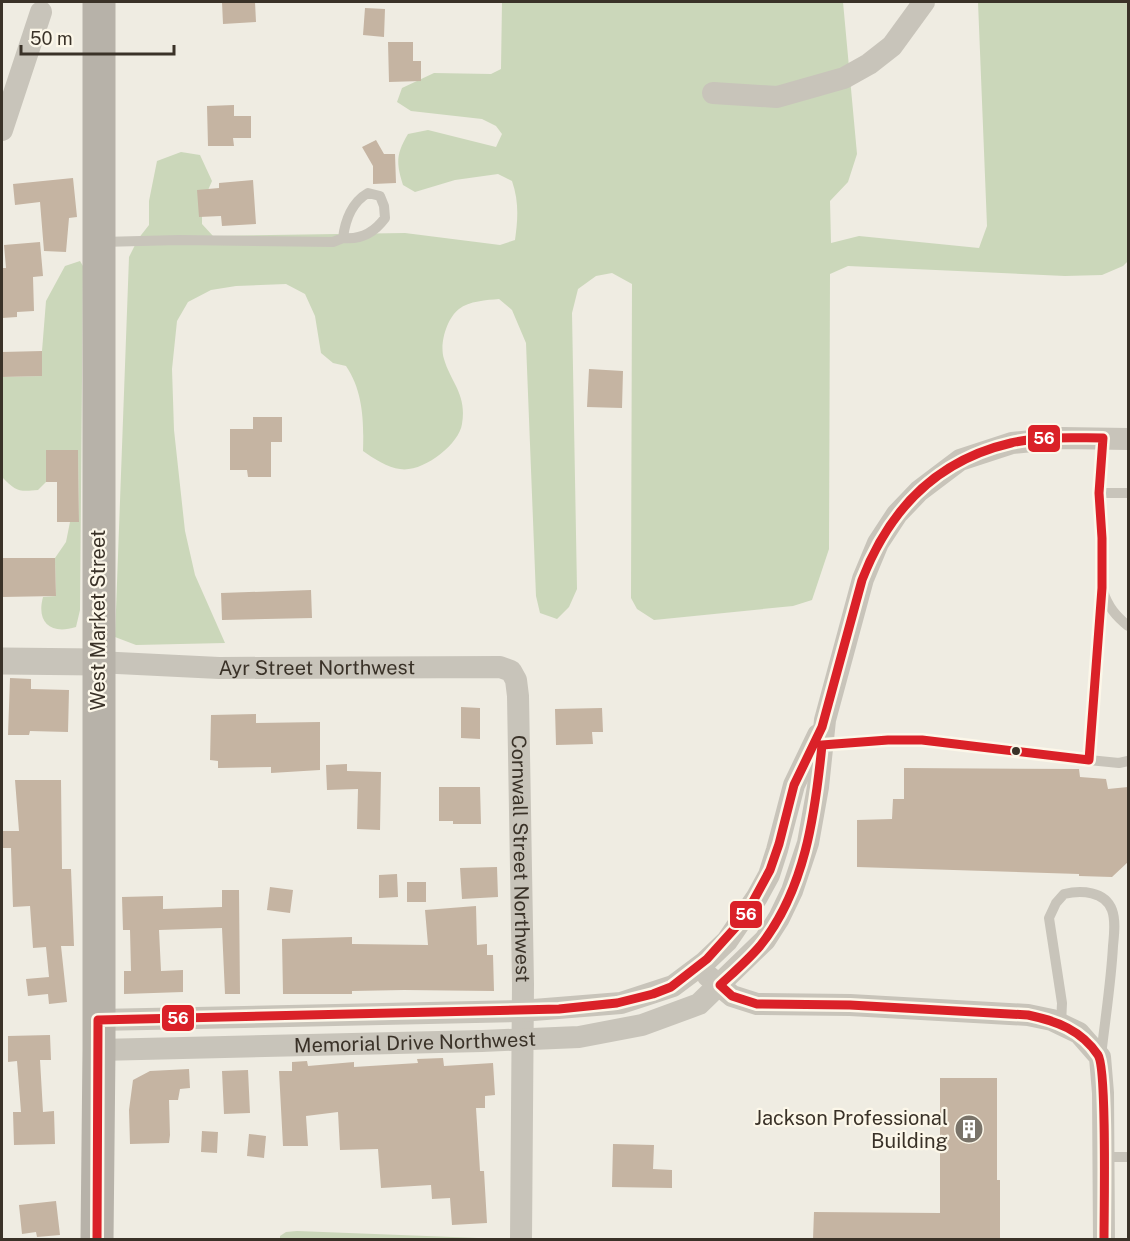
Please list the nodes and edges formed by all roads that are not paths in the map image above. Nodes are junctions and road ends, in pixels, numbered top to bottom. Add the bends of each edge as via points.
1 (99, 2) edge
2 (924, 2) edge
3 (40, 12) dead end
4 (713, 93) dead end
5 (2, 130) edge
6 (343, 238) junction
7 (98, 242) junction
8 (1103, 438) junction
9 (1128, 438) edge
10 (1099, 493) junction
11 (1128, 493) edge
12 (1102, 588) junction
13 (1128, 626) edge
14 (2, 661) edge
15 (97, 662) junction
16 (518, 696) joint
17 (818, 744) junction
18 (1089, 760) junction
19 (1128, 761) edge
20 (697, 967) junction
21 (720, 985) junction
22 (521, 1011) junction
23 (307, 1015) junction
24 (1061, 1024) junction
25 (98, 1035) junction
26 (521, 1040) junction
27 (308, 1046) junction
28 (1100, 1057) junction
29 (1103, 1157) junction
30 (1128, 1157) edge
31 (97, 1239) edge
32 (521, 1239) edge
33 (1104, 1239) edge

1 - 7 main road, West Market Street
2 - 4 street via 892,46 844,78 777,97
3 - 5 street
6 - 6 lane via 353,206 368,194 380,196 385,218 377,228 358,238
6 - 7 lane via 323,243
7 - 15 main road, West Market Street
8 - 9 street, Memorial Drive Northwest
8 - 10 lane
8 - 17 street, Memorial Drive Northwest via 1012,443 960,460 918,490 878,543 863,579
10 - 11 lane
10 - 12 lane
12 - 13 lane via 1114,614
12 - 18 lane
14 - 15 street
15 - 16 street, Ayr Street Northwest via 219,668 500,667 511,671
15 - 25 main road, West Market Street
16 - 22 street, Cornwall Street Northwest
17 - 18 lane via 922,740
17 - 20 street, Memorial Drive Northwest via 794,785 769,875 758,897 727,941
17 - 21 street, Memorial Drive Northwest via 818,787 808,843 792,891 765,940
18 - 19 lane
20 - 21 street
20 - 22 street, Memorial Drive Northwest via 673,986 621,1003
21 - 24 street via 732,996 757,1004 942,1009 1028,1015
21 - 26 street, Memorial Drive Northwest via 699,1004 642,1025 579,1036
22 - 23 street, Memorial Drive Northwest
22 - 26 street, Cornwall Street Northwest
23 - 25 street, Memorial Drive Northwest
23 - 27 street
24 - 28 street via 1079,1033
24 - 28 lane via 1062,1003 1049,918 1064,894 1084,891 1107,901 1114,921
25 - 27 street, Memorial Drive Northwest
25 - 31 main road, West Market Street
26 - 27 street, Memorial Drive Northwest
26 - 32 street, Cornwall Street Northwest
28 - 29 street
29 - 30 lane
29 - 33 street

